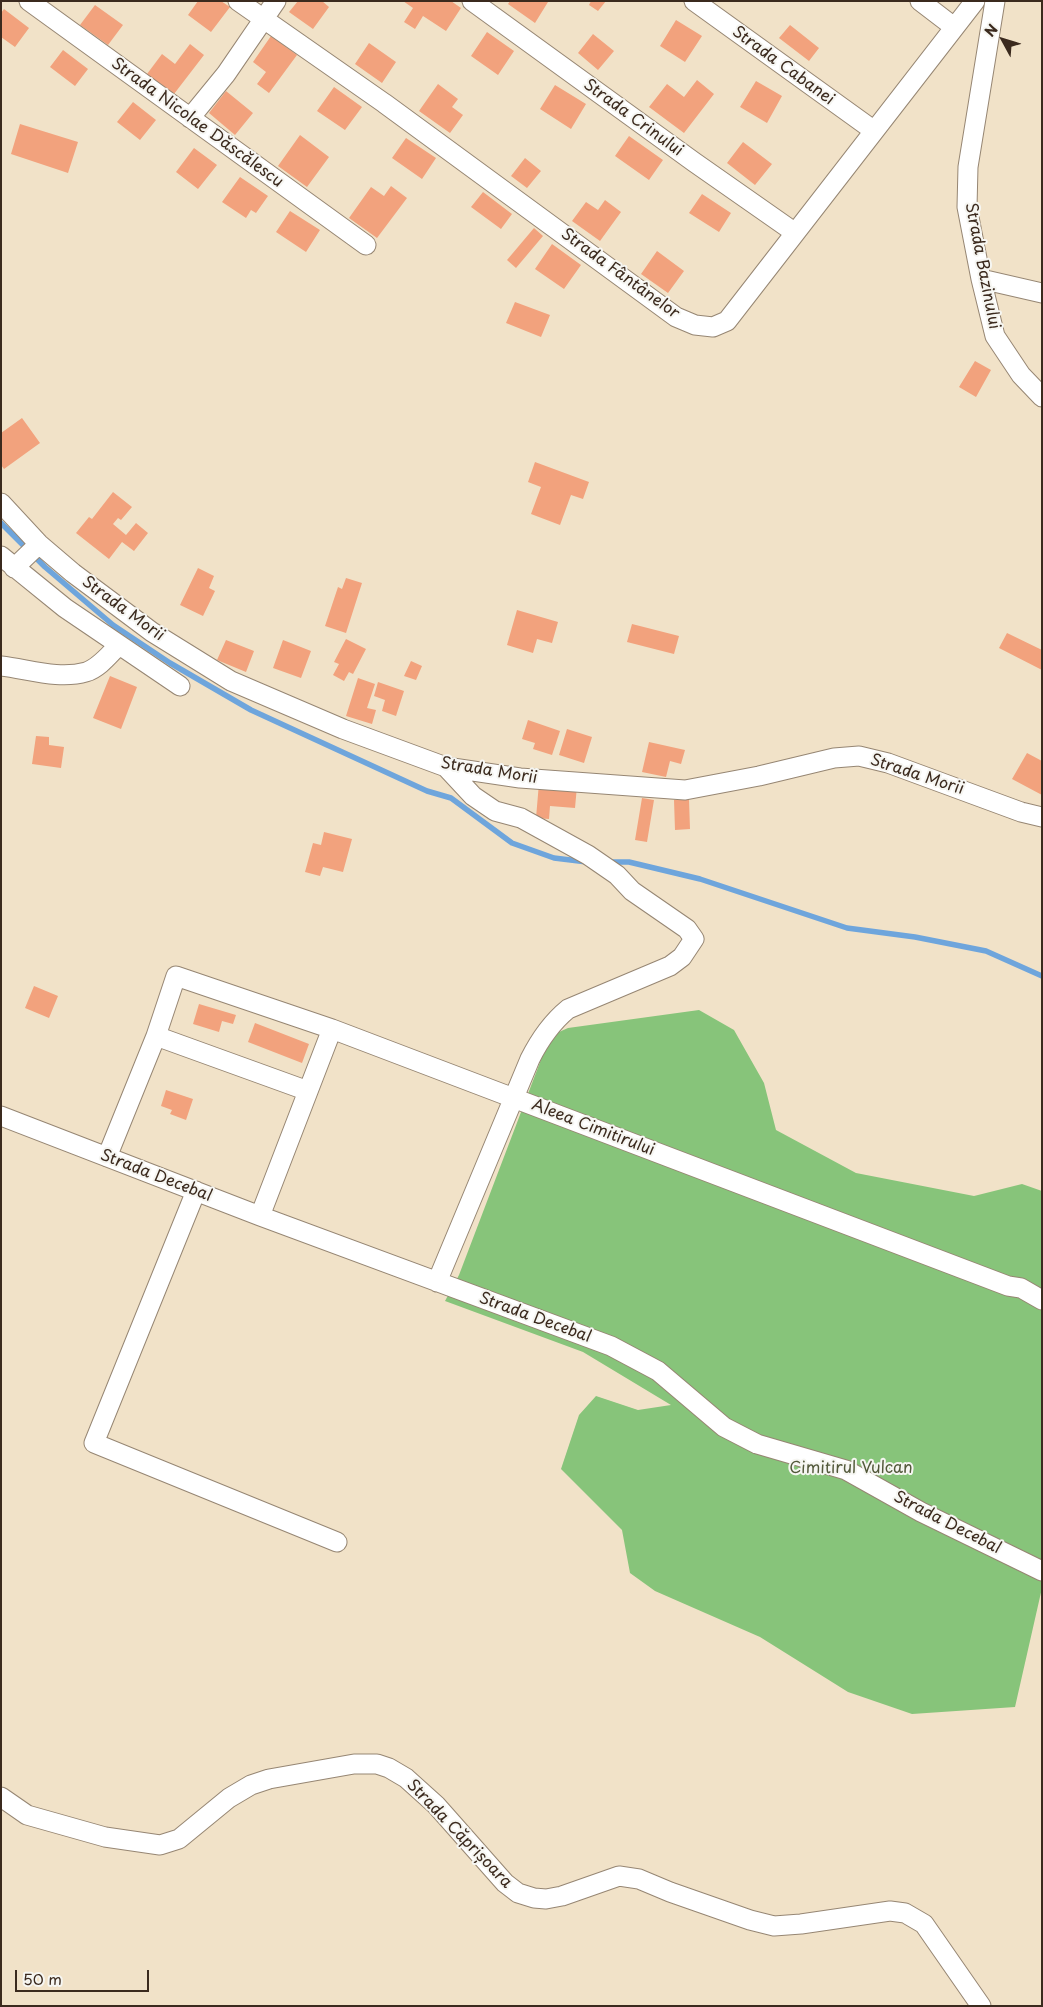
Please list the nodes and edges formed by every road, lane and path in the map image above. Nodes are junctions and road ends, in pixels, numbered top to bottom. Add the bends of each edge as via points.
1 (29, 1) edge
2 (238, 1) edge
3 (276, 1) edge
4 (472, 1) edge
5 (694, 1) edge
6 (920, 1) edge
7 (975, 1) edge
8 (995, 1) edge
9 (264, 18) junction
10 (954, 27) junction
11 (190, 118) junction
12 (873, 130) junction
13 (794, 232) junction
14 (366, 245) dead end
15 (981, 279) junction
16 (1042, 293) edge
17 (1042, 397) edge
18 (1, 503) edge
19 (23, 554) edge
20 (118, 646) junction
21 (1, 666) edge
22 (180, 686) dead end
23 (446, 767) junction
24 (1042, 817) edge
25 (332, 1029) junction
26 (156, 1036) junction
27 (308, 1092) junction
28 (514, 1098) junction
29 (1, 1116) edge
30 (107, 1157) junction
31 (196, 1191) junction
32 (260, 1216) junction
33 (437, 1282) junction
34 (1042, 1300) edge
35 (337, 1542) dead end
36 (1042, 1571) edge
37 (1, 1797) edge
38 (981, 2006) edge

1 - 11 street, Strada Nicolae Dăscălescu
2 - 9 street, Strada Fântânelor
3 - 9 street
4 - 13 street, Strada Crinului
5 - 12 street, Strada Cabanei
6 - 10 street
7 - 10 street, Strada Fântânelor
8 - 15 street, Strada Bazinului via 968,167 967,207
9 - 11 street via 226,74
9 - 13 street, Strada Fântânelor via 676,317 695,325 713,327 727,321
10 - 12 street, Strada Fântânelor
11 - 14 street, Strada Nicolae Dăscălescu
12 - 13 street, Strada Fântânelor
15 - 16 street
15 - 17 street, Strada Bazinului via 995,336
18 - 19 street, Strada Morii
19 - 20 street via 65,608
19 - 23 street, Strada Morii via 74,573 152,632 232,681 344,729
20 - 21 street via 87,672 49,674
20 - 22 street
23 - 24 street, Strada Morii via 520,778 685,790 834,758 859,756 888,762
23 - 28 street via 473,796 496,811 521,818 617,875 632,891 687,929 694,939 682,957 670,966 568,1009 555,1020 538,1042
25 - 26 street, Aleea Cimitirului via 176,976
25 - 27 street
25 - 28 street, Aleea Cimitirului
26 - 27 street
26 - 30 street
27 - 32 street
28 - 33 street
28 - 34 street, Aleea Cimitirului via 1008,1286 1021,1288
29 - 30 street, Strada Decebal
30 - 31 street, Strada Decebal
31 - 32 street, Strada Decebal
31 - 35 street via 94,1443
32 - 33 street, Strada Decebal
33 - 36 street, Strada Decebal via 611,1346 658,1371 724,1427 757,1444 846,1470 921,1512
37 - 38 street, Strada Căprișoara via 27,1815 105,1837 160,1845 179,1839 250,1785 354,1764 377,1764 406,1778 430,1800 505,1884 518,1893 546,1899 618,1876 639,1879 688,1899 774,1926 890,1911 905,1913 924,1924

